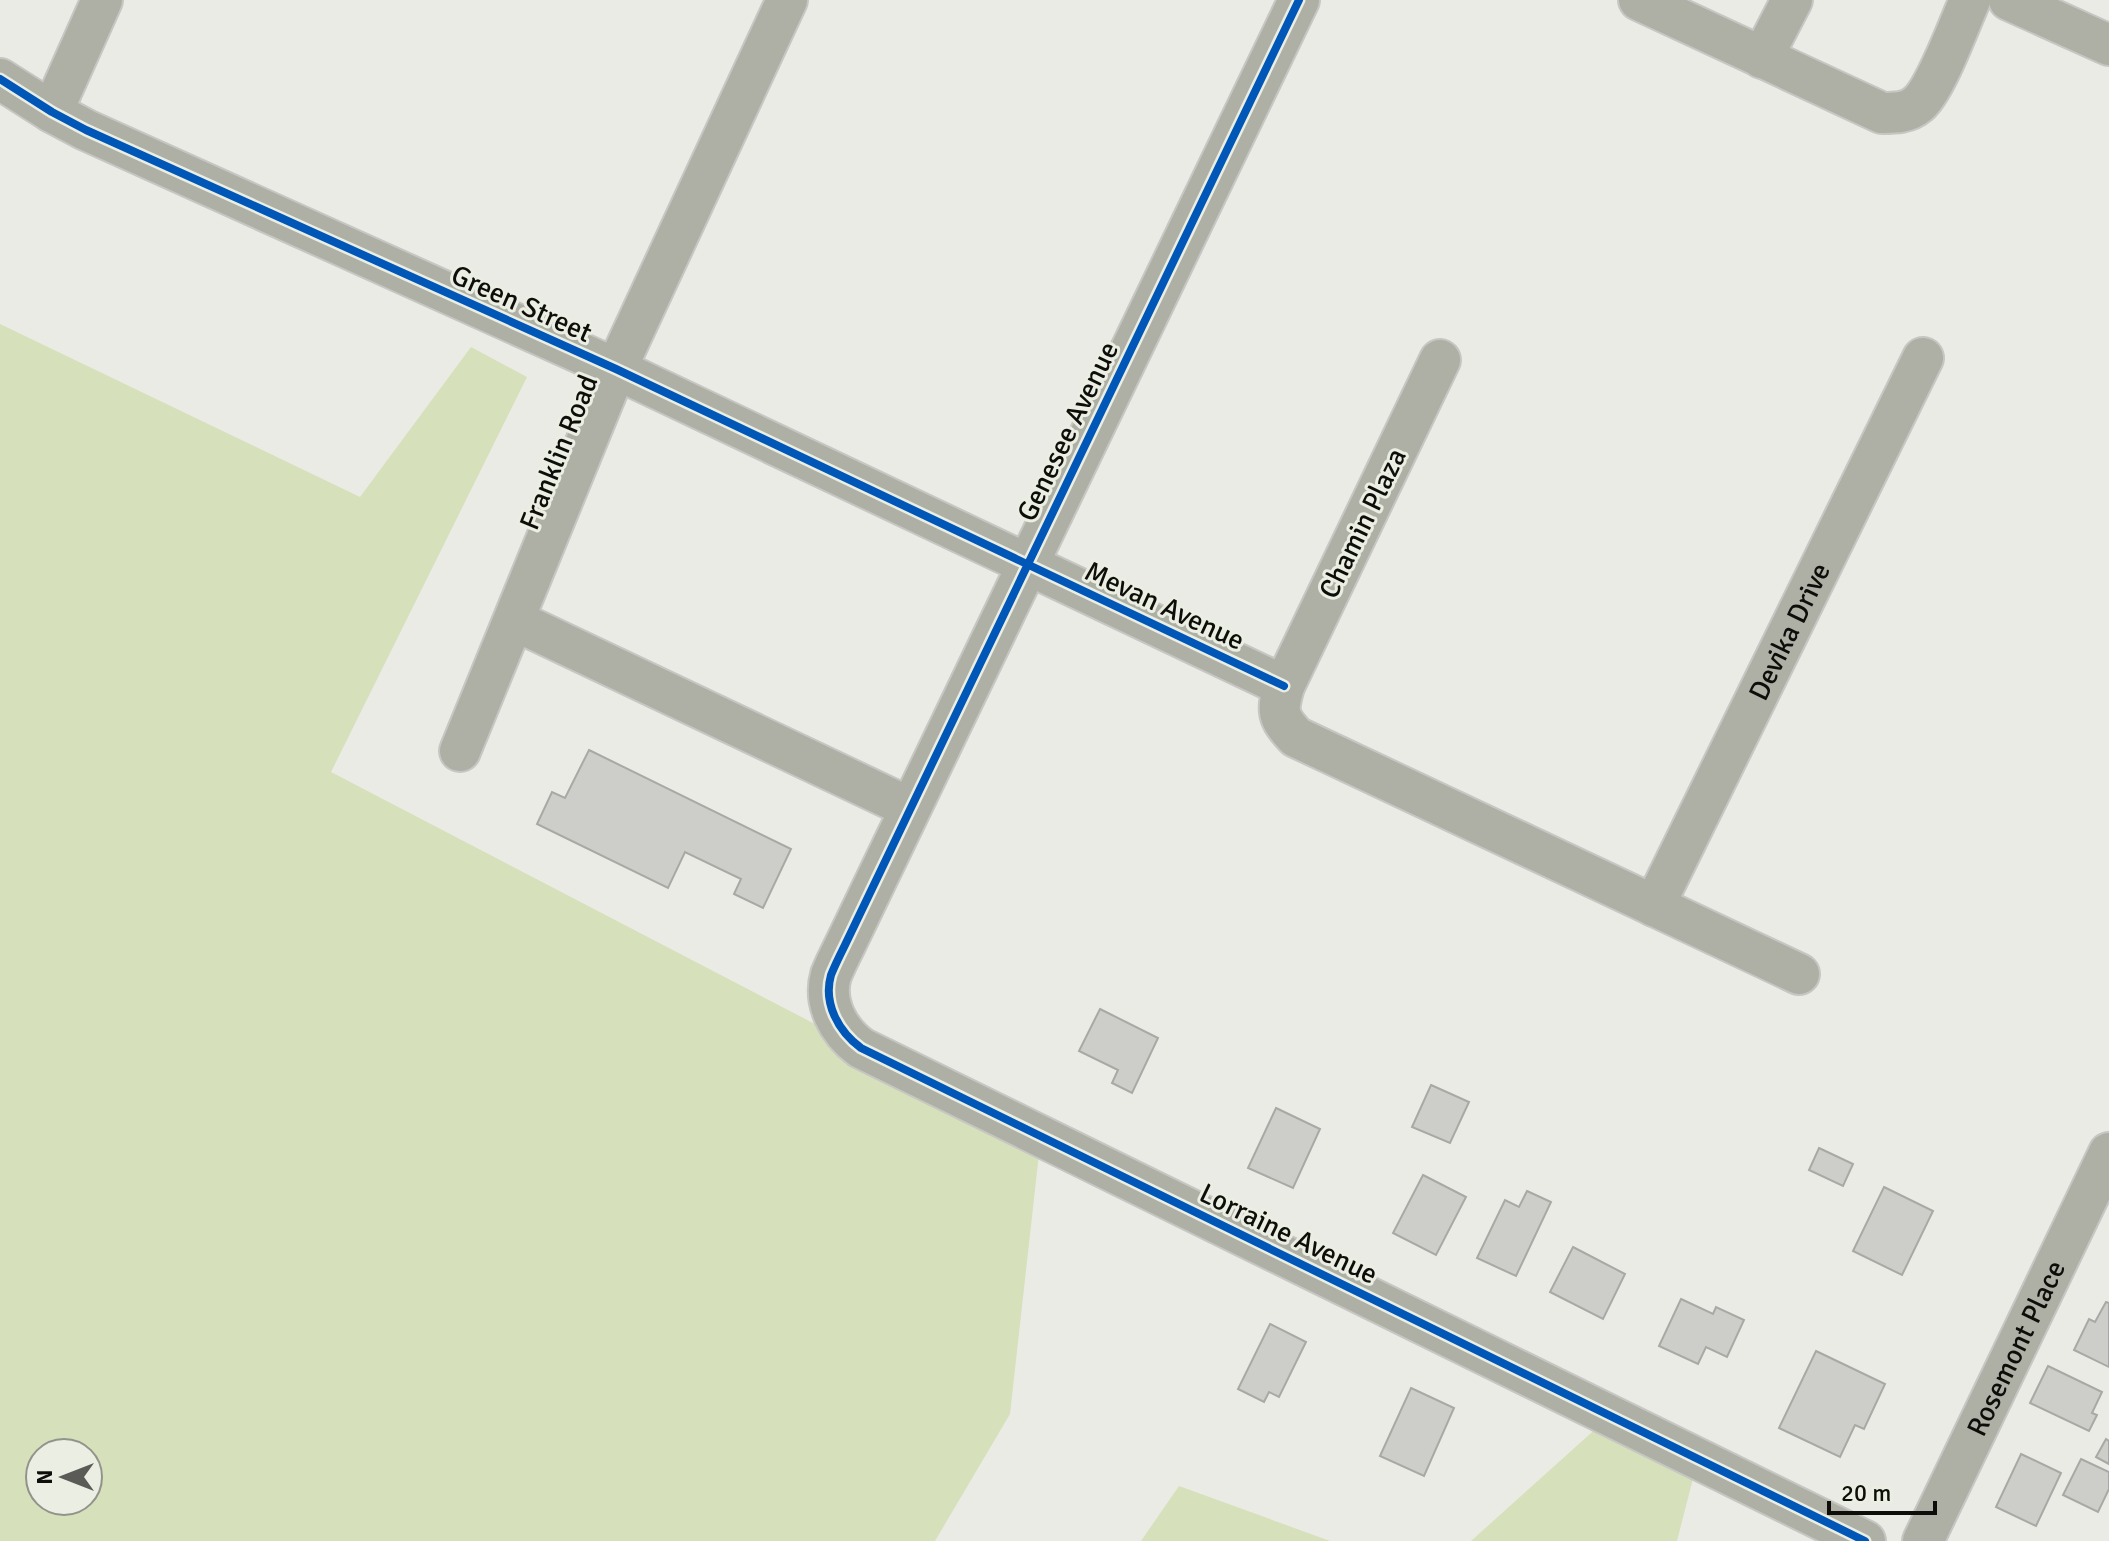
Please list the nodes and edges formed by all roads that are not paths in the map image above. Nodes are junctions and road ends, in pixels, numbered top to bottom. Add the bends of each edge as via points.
1 (102, 0) edge
2 (787, 0) edge
3 (1299, 0) edge
4 (1639, 0) edge
5 (1792, 0) edge
6 (1970, 0) edge
7 (2009, 0) edge
8 (2109, 45) edge
9 (1762, 58) junction
10 (0, 79) edge
11 (52, 112) junction
12 (1923, 358) dead end
13 (1440, 360) dead end
14 (616, 369) junction
15 (1028, 564) junction
16 (514, 620) junction
17 (1284, 686) junction
18 (460, 751) dead end
19 (910, 808) junction
20 (875, 882) joint
21 (1654, 906) junction
22 (1799, 974) dead end
23 (2109, 1153) edge
24 (1865, 1541) edge
25 (1923, 1541) edge

1 - 11 street
2 - 14 street, Franklin Road
3 - 15 street, Genesee Avenue
4 - 9 street
5 - 9 street
6 - 9 street via 1930,89 1901,113 1882,113
7 - 8 street
10 - 11 street, Green Street
11 - 14 street, Green Street
12 - 21 street, Devika Drive
13 - 17 street, Chamin Plaza
14 - 15 street, Green Street
14 - 16 street, Franklin Road
15 - 17 street, Mevan Avenue
15 - 19 street, Genesee Avenue
16 - 18 street, Franklin Road
16 - 19 street
17 - 21 street via 1279,706 1283,724 1296,737
19 - 20 street, Genesee Avenue
20 - 24 street, Lorraine Avenue via 830,977 829,1002 836,1022 861,1048
21 - 22 street
23 - 25 street, Rosemont Place

